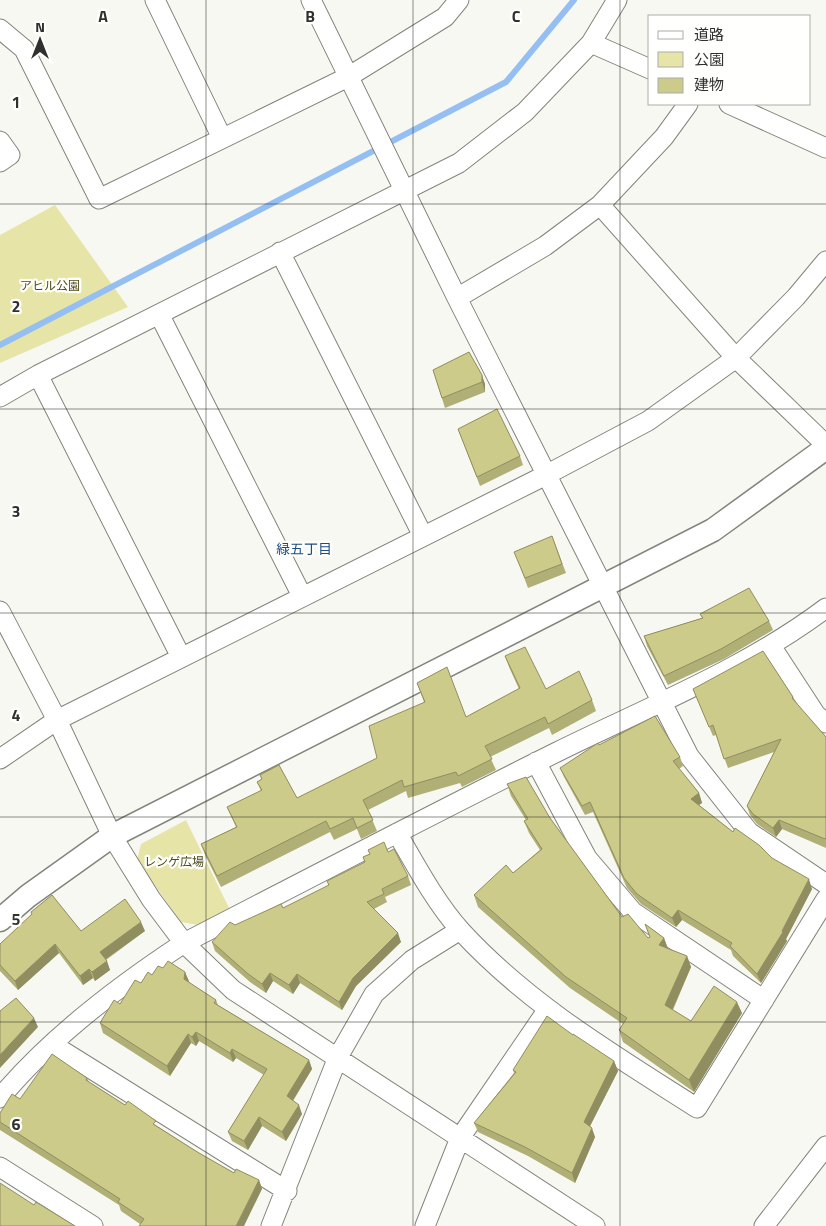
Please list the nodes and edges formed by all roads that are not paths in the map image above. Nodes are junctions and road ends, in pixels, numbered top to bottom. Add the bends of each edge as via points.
1 (155, 0) edge
2 (311, 0) edge
3 (458, 0) edge
4 (617, 0) edge
5 (0, 30) edge
6 (591, 43) junction
7 (648, 68) edge
8 (348, 77) junction
9 (687, 105) edge
10 (731, 105) edge
11 (222, 138) junction
12 (0, 141) edge
13 (826, 148) edge
14 (0, 162) edge
15 (405, 191) junction
16 (600, 205) junction
17 (280, 252) junction
18 (826, 261) edge
19 (456, 298) junction
20 (159, 314) junction
21 (736, 358) junction
22 (38, 374) junction
23 (0, 397) edge
24 (826, 447) edge
25 (546, 475) junction
26 (423, 536) junction
27 (602, 588) junction
28 (302, 596) junction
29 (826, 608) edge
30 (0, 611) edge
31 (771, 646) junction
32 (181, 657) junction
33 (660, 701) junction
34 (58, 720) junction
35 (826, 723) edge
36 (0, 759) edge
37 (536, 762) junction
38 (397, 833) junction
39 (112, 836) junction
40 (826, 884) edge
41 (826, 899) edge
42 (0, 920) edge
43 (460, 930) junction
44 (184, 943) junction
45 (764, 1000) junction
46 (548, 1009) junction
47 (52, 1045) junction
48 (338, 1057) junction
49 (0, 1098) edge
50 (460, 1138) junction
51 (826, 1146) edge
52 (0, 1167) edge
53 (287, 1190) junction
54 (93, 1226) edge
55 (271, 1226) edge
56 (426, 1226) edge
57 (595, 1226) edge
58 (764, 1226) edge

1 - 11 street
2 - 8 street
3 - 8 street via 444,17
4 - 6 street
5 - 11 street via 24,49 99,199
6 - 7 street
6 - 15 street via 525,112 460,163
8 - 11 street
8 - 15 street
9 - 16 street via 664,137
10 - 13 street
12 - 14 street via 10,155
15 - 17 street
15 - 19 street
16 - 19 street via 544,246
16 - 21 street
17 - 20 street
17 - 26 street
18 - 21 street
19 - 25 street
20 - 22 street
20 - 28 street
21 - 24 street
21 - 25 street via 648,421
22 - 23 street
22 - 32 street
24 - 27 street via 713,530
25 - 26 street
25 - 27 street
26 - 28 street
27 - 33 street
27 - 39 street
28 - 32 street
29 - 31 street
30 - 34 street
31 - 33 street
31 - 35 street via 816,715
32 - 34 street
33 - 37 street
33 - 40 street via 689,756 749,832
34 - 36 street
34 - 39 street
37 - 38 street
37 - 45 street via 588,858 633,912
38 - 43 street
38 - 44 street
39 - 42 street
39 - 44 street via 151,899
41 - 45 street
43 - 46 street via 526,993
43 - 48 street via 412,960 374,994
44 - 47 street via 133,976
44 - 48 street via 233,990
45 - 46 street via 697,1108
46 - 50 street
47 - 49 street
47 - 53 street
48 - 50 street
48 - 53 street
50 - 56 street
50 - 57 street
51 - 58 street
52 - 54 street
53 - 55 street

